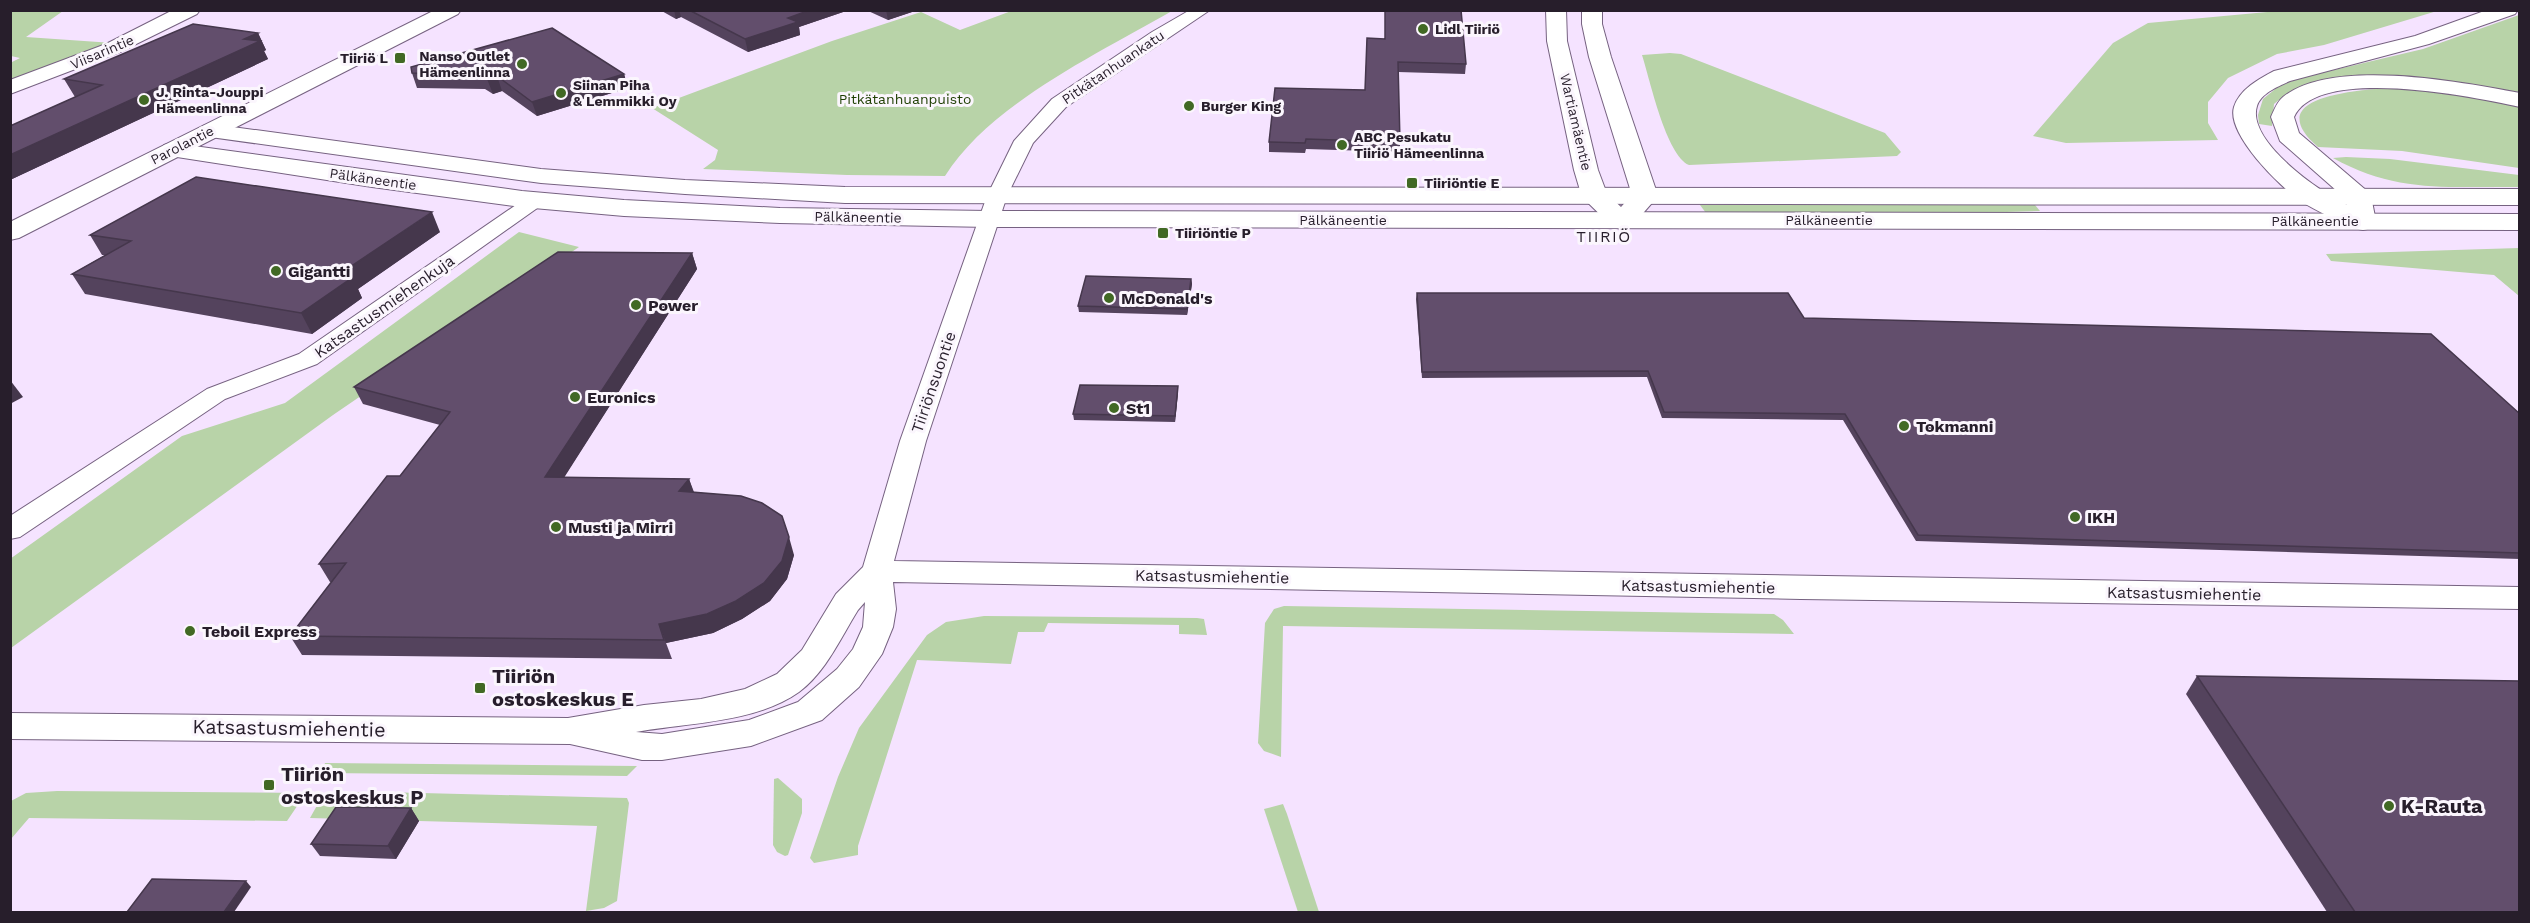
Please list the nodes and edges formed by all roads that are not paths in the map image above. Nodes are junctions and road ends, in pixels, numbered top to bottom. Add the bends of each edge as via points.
1 (190, 10) edge
2 (451, 10) edge
3 (1202, 10) edge
4 (1556, 10) edge
5 (1592, 10) edge
6 (2508, 10) edge
7 (10, 88) edge
8 (2520, 100) edge
9 (211, 131) junction
10 (171, 150) junction
11 (1645, 196) junction
12 (2311, 196) junction
13 (2358, 196) junction
14 (1595, 197) junction
15 (2520, 197) edge
16 (536, 200) junction
17 (993, 208) junction
18 (1622, 221) junction
19 (2363, 222) junction
20 (2520, 222) edge
21 (10, 232) edge
22 (10, 530) edge
23 (877, 572) junction
24 (2520, 598) edge
25 (10, 726) edge
26 (568, 731) junction

1 - 7 main road, Viisarintie via 113,48
2 - 9 main road, Parolantie
3 - 17 street, Pitkätanhuankatu via 1059,103 1024,141
4 - 14 main road, Wartiamäentie via 1557,41
5 - 11 main road via 1600,57
6 - 12 main road via 2422,40 2282,76 2249,96 2243,117 2248,129 2268,157
8 - 13 main road via 2452,87 2379,82 2330,87 2292,99 2282,114 2288,135
9 - 10 main road, Parolantie
9 - 17 main road, Pälkäneentie via 611,182
10 - 16 main road, Pälkäneentie
10 - 21 main road, Parolantie
11 - 12 main road, Pälkäneentie
11 - 14 main road, Pälkäneentie
11 - 18 main road
12 - 13 main road, Pälkäneentie
12 - 19 main road
13 - 15 main road, Pälkäneentie
13 - 19 main road
14 - 17 main road, Pälkäneentie
14 - 18 main road
16 - 17 main road, Pälkäneentie via 738,215
16 - 22 street, Katsastusmiehenkuja via 308,359 216,394
17 - 18 main road, Pälkäneentie
17 - 23 street, Tiiriönsuontie via 913,441
18 - 19 main road, Pälkäneentie
19 - 20 main road, Pälkäneentie
23 - 24 street, Katsastusmiehentie
23 - 26 street, Katsastusmiehentie via 847,602 803,669 779,687 752,700 701,712
23 - 26 street, Katsastusmiehentie via 881,609 866,654 848,678 810,711 751,733 662,747 642,747
25 - 26 street, Katsastusmiehentie

